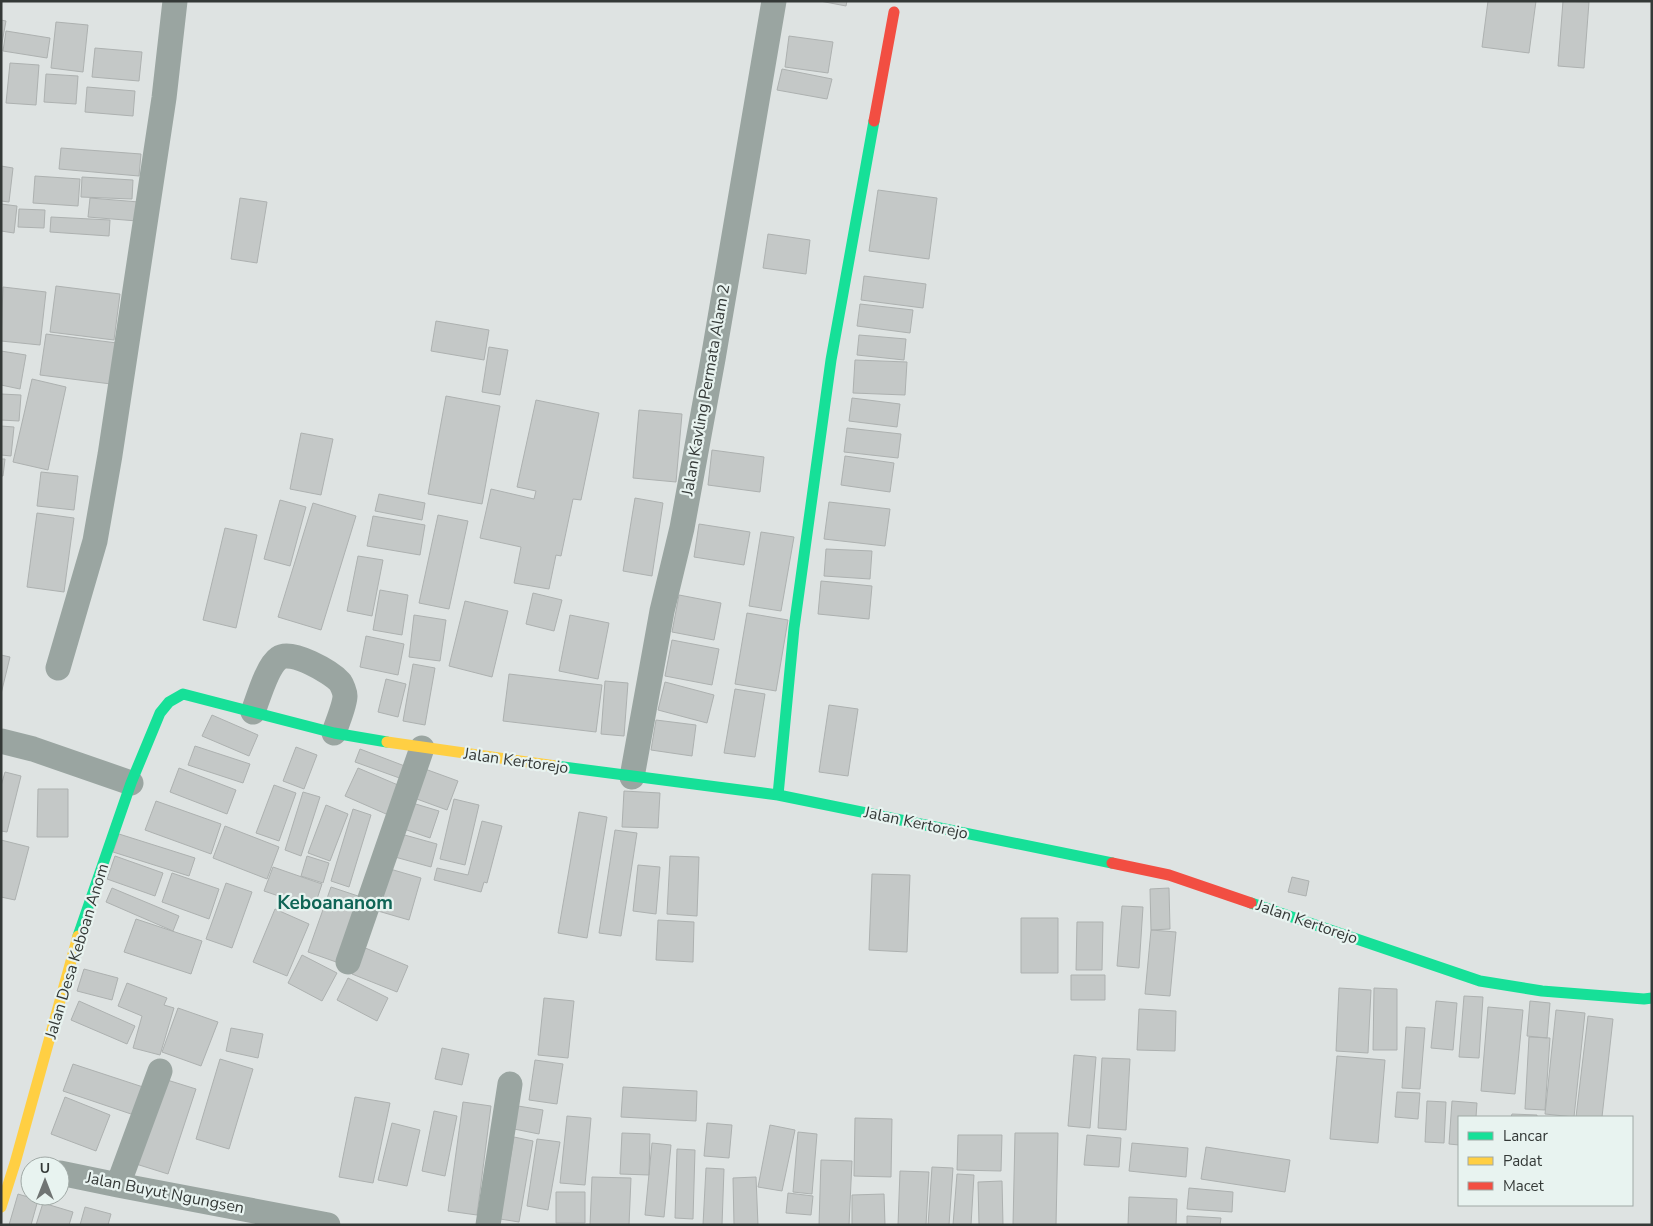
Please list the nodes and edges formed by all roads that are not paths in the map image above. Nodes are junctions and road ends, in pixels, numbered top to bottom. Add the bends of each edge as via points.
1 (175, 1) edge
2 (774, 1) edge
3 (894, 12) dead end
4 (58, 668) dead end
5 (169, 702) joint
6 (253, 712) junction
7 (334, 733) junction
8 (1, 741) edge
9 (422, 748) junction
10 (632, 777) junction
11 (131, 783) junction
12 (778, 795) junction
13 (348, 962) dead end
14 (1652, 998) edge
15 (160, 1071) dead end
16 (510, 1084) dead end
17 (25, 1156) edge
18 (20, 1171) edge
19 (70, 1175) edge
20 (118, 1185) junction
21 (1, 1207) edge
22 (328, 1225) edge
23 (488, 1225) edge

1 - 4 street via 164,98 110,455 94,541
2 - 10 street, Jalan Kavling Permata Alam 2 via 713,359
3 - 12 street via 831,360 794,628
5 - 6 street, Jalan Kertorejo via 183,694
5 - 11 street, Jalan Desa Keboan Anom via 160,714
6 - 7 street, Jalan Kertorejo
6 - 7 street via 273,662 281,656 296,656 334,676 342,684 345,696
7 - 9 street, Jalan Kertorejo
8 - 11 street
9 - 10 street, Jalan Kertorejo
9 - 13 street
10 - 12 street, Jalan Kertorejo
11 - 17 street, Jalan Desa Keboan Anom via 81,927
12 - 14 street, Jalan Kertorejo via 1169,875 1480,981 1542,991
15 - 20 street
16 - 23 street
18 - 21 street, Jalan Desa Keboan Anom
19 - 20 street, Jalan Buyut Ngungsen
20 - 22 street, Jalan Buyut Ngungsen

